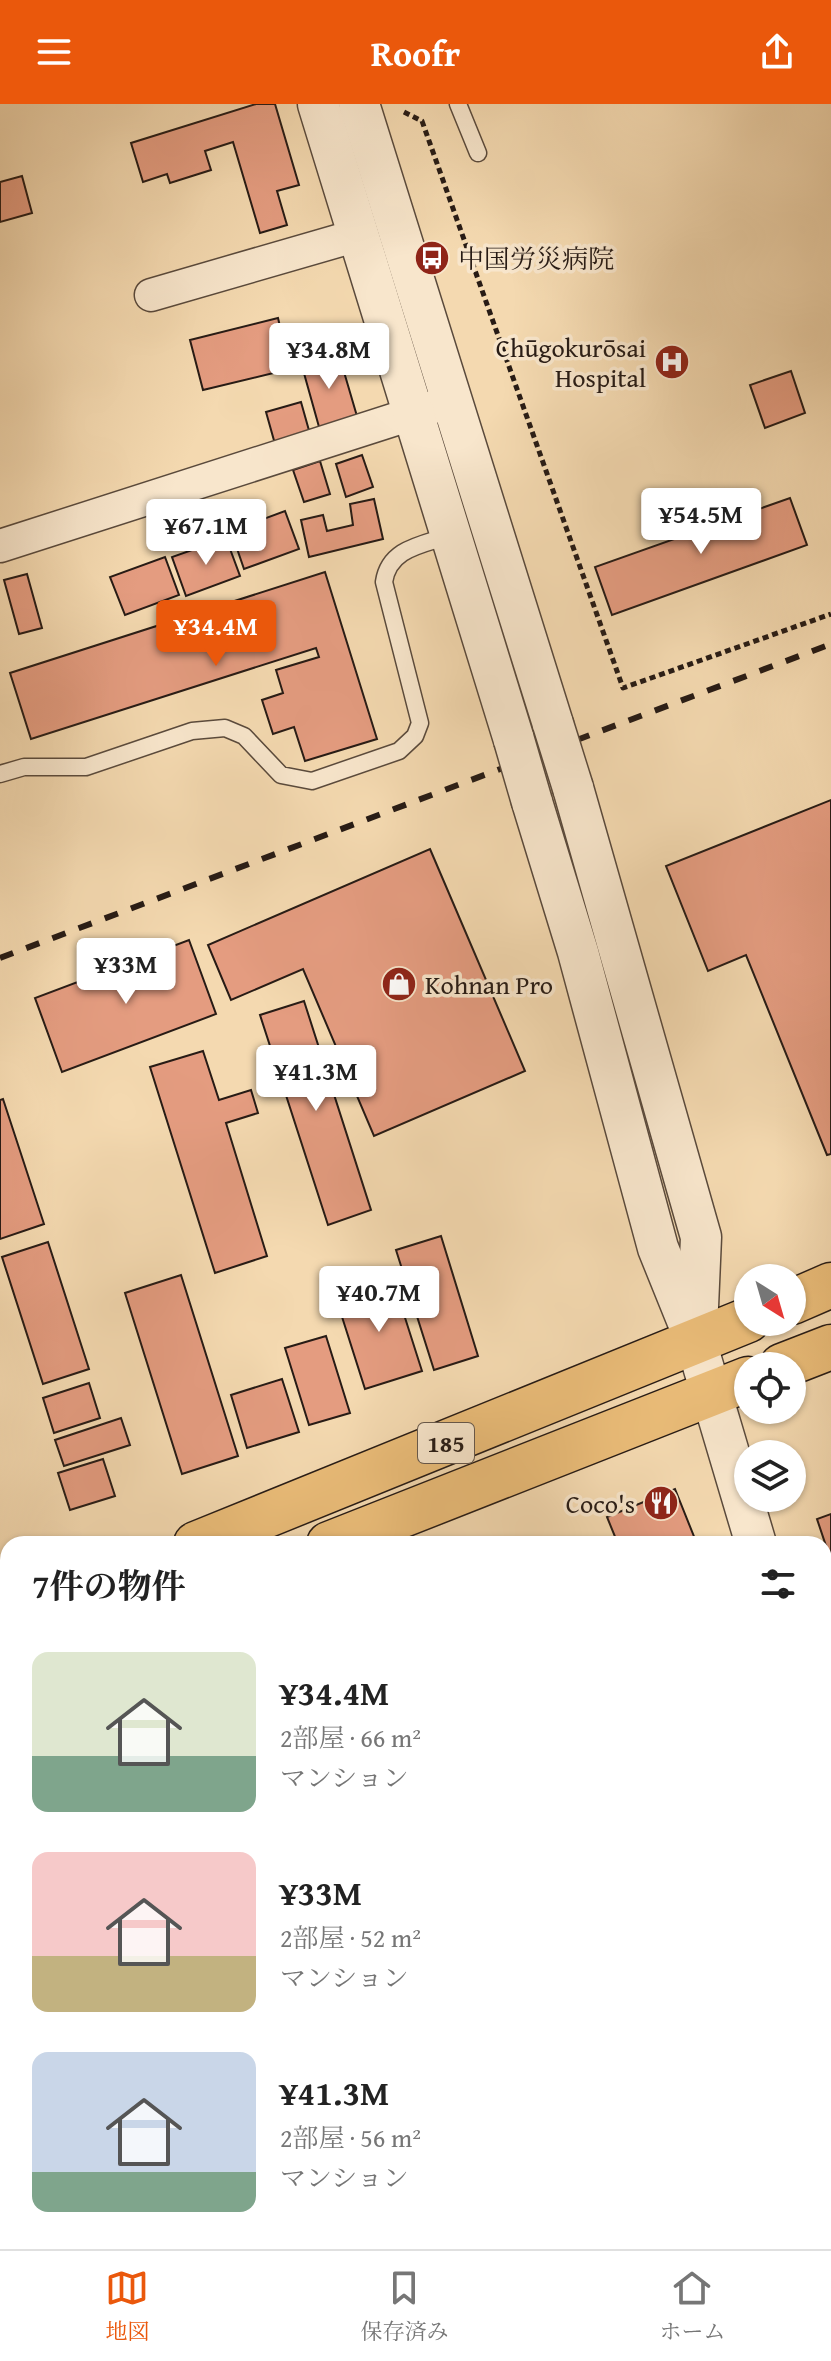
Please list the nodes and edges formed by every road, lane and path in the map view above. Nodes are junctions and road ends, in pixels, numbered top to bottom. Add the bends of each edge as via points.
1 (318, 104) edge
2 (359, 104) edge
3 (458, 104) edge
4 (404, 112) dead end
5 (478, 153) dead end
6 (358, 235) junction
7 (151, 295) dead end
8 (452, 401) junction
9 (413, 413) junction
10 (451, 535) junction
11 (0, 546) edge
12 (831, 614) edge
13 (0, 774) edge
14 (831, 1285) edge
15 (806, 1296) edge
16 (734, 1326) edge
17 (696, 1342) junction
18 (831, 1347) edge
19 (806, 1357) edge
20 (729, 1386) edge
21 (216, 1536) edge
22 (349, 1536) edge
23 (755, 1536) edge

1 - 6 street
2 - 8 street
3 - 5 lane
4 - 12 path via 422,121 623,688
6 - 7 street
6 - 9 street
8 - 9 street
8 - 17 street, bridge via 573,788 701,1237
9 - 10 street
9 - 11 street
10 - 13 lane via 403,552 387,566 384,582 420,723 399,751 312,781 281,775 244,736 225,728 192,731 86,767 24,767
10 - 17 street, bridge via 578,952 658,1248
14 - 15 highway
16 - 17 highway, 185
17 - 20 street
17 - 21 highway, 185
18 - 19 highway
20 - 22 highway, 185
20 - 23 street

